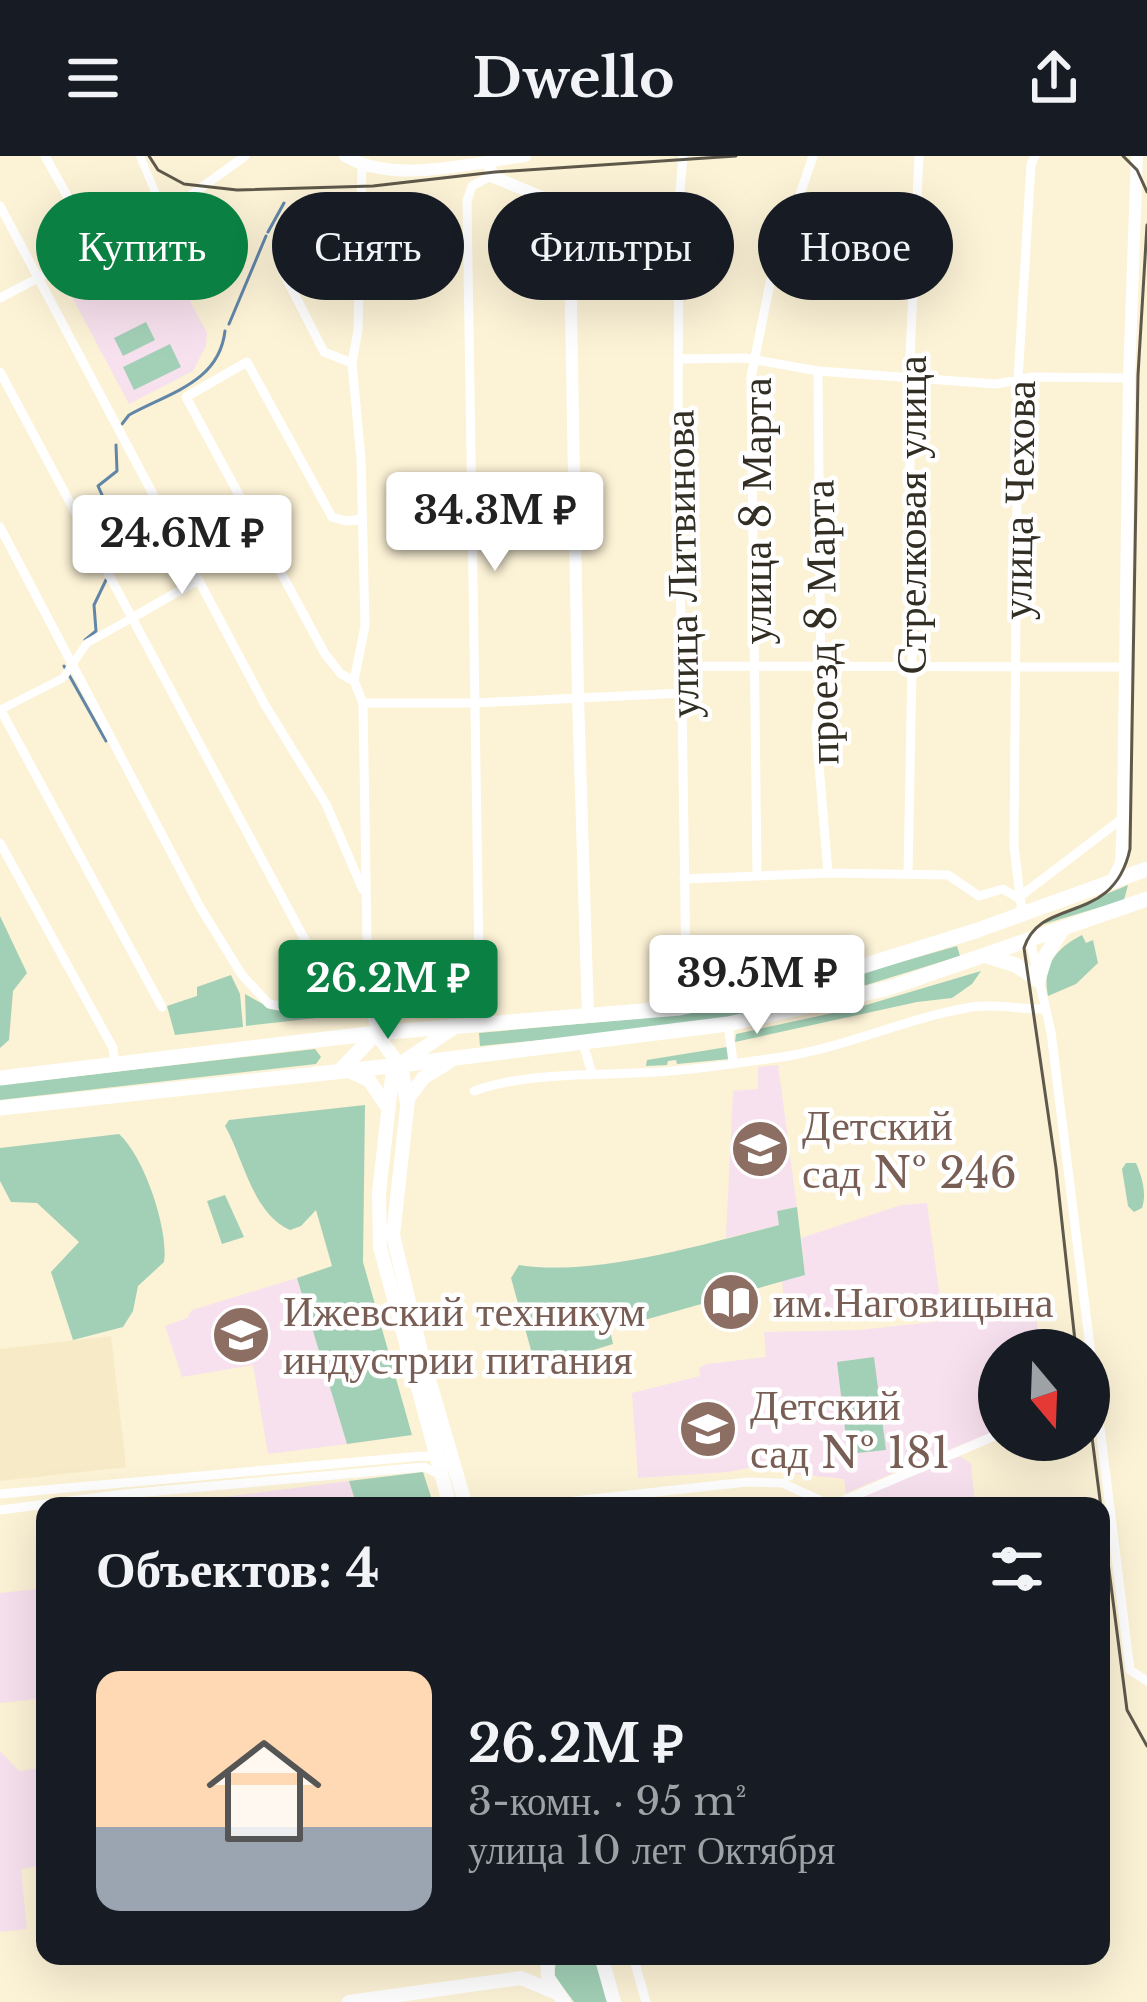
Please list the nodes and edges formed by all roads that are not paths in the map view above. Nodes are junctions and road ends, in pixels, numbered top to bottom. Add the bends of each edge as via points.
1 (45, 156) edge
2 (140, 156) edge
3 (245, 156) edge
4 (345, 156) edge
5 (525, 156) edge
6 (683, 156) edge
7 (813, 156) edge
8 (920, 156) edge
9 (1035, 156) edge
10 (1137, 156) edge
11 (462, 160) edge
12 (490, 160) junction
13 (362, 166) junction
14 (491, 176) junction
15 (65, 192) edge
16 (156, 192) edge
17 (192, 192) edge
18 (0, 206) edge
19 (36, 277) joint
20 (0, 298) edge
21 (48, 300) edge
22 (297, 300) edge
23 (680, 359) junction
24 (756, 361) junction
25 (352, 363) junction
26 (818, 371) junction
27 (0, 372) edge
28 (909, 378) junction
29 (1129, 378) junction
30 (1018, 380) junction
31 (362, 519) junction
32 (0, 526) edge
33 (198, 580) junction
34 (132, 618) junction
35 (73, 663) junction
36 (755, 665) junction
37 (821, 665) junction
38 (683, 666) junction
39 (1016, 666) junction
40 (1124, 667) junction
41 (912, 668) junction
42 (354, 681) junction
43 (683, 693) junction
44 (578, 697) junction
45 (363, 703) junction
46 (475, 703) junction
47 (0, 710) edge
48 (1123, 818) junction
49 (0, 843) edge
50 (1147, 869) edge
51 (828, 873) junction
52 (757, 874) junction
53 (908, 874) junction
54 (684, 879) junction
55 (1112, 881) junction
56 (367, 899) junction
57 (1147, 899) edge
58 (1020, 906) junction
59 (1040, 907) junction
60 (1064, 928) junction
61 (956, 937) junction
62 (1030, 940) junction
63 (306, 942) dead end
64 (987, 956) junction
65 (479, 959) dead end
66 (957, 965) junction
67 (686, 972) dead end
68 (1039, 980) junction
69 (368, 998) junction
70 (162, 1007) dead end
71 (1045, 1009) junction
72 (588, 1016) junction
73 (728, 1024) junction
74 (463, 1025) junction
75 (376, 1033) junction
76 (324, 1040) junction
77 (583, 1043) junction
78 (465, 1056) junction
79 (733, 1062) junction
80 (116, 1065) junction
81 (400, 1065) junction
82 (333, 1071) junction
83 (592, 1074) junction
84 (0, 1078) edge
85 (474, 1091) dead end
86 (406, 1104) junction
87 (0, 1108) edge
88 (390, 1113) junction
89 (1084, 1329) edge
90 (438, 1438) junction
91 (978, 1443) edge
92 (427, 1460) junction
93 (1099, 1461) edge
94 (295, 1466) junction
95 (448, 1473) junction
96 (296, 1479) junction
97 (123, 1481) junction
98 (0, 1494) edge
99 (124, 1494) junction
100 (101, 1497) edge
101 (450, 1497) edge
102 (461, 1497) edge
103 (590, 1497) edge
104 (814, 1497) edge
105 (851, 1497) edge
106 (1103, 1497) edge
107 (36, 1505) edge
108 (0, 1510) edge
109 (1110, 1559) edge
110 (1147, 1681) edge
111 (535, 1965) edge
112 (546, 1965) edge
113 (603, 1965) edge
114 (636, 1965) edge
115 (521, 1978) junction
116 (561, 1998) edge
117 (398, 1999) edge
118 (350, 2002) edge
119 (613, 2002) edge
120 (646, 2002) edge

1 - 15 street
2 - 16 street
3 - 17 street
4 - 13 street
5 - 12 street
6 - 23 street, улица Литвинова
7 - 24 street, улица 8 Марта via 770,283
8 - 28 street, Стрелковая улица
9 - 30 street, улица Чехова
10 - 29 street
11 - 12 street
11 - 13 street
12 - 14 street
13 - 25 street
14 - 44 street via 564,206 574,224
14 - 46 street via 472,186 467,201
18 - 19 street
19 - 20 street
21 - 33 street
22 - 25 street via 324,352
23 - 24 street
23 - 38 street, улица Литвинова
24 - 26 street
24 - 36 street, улица 8 Марта
25 - 31 street
26 - 28 street
26 - 37 street, проезд 8 Марта
27 - 34 street
28 - 30 street
28 - 41 street, Стрелковая улица
29 - 30 street
29 - 40 street
30 - 39 street, улица Чехова
31 - 42 street via 365,626
31 - 42 street via 332,517 247,362 186,397 326,654
32 - 35 street
33 - 34 street
33 - 56 street via 326,804
34 - 35 street via 87,643
34 - 63 street
35 - 47 street via 63,678
35 - 69 street via 200,907 256,992 284,1007
36 - 37 street
36 - 38 street
36 - 52 street, улица 8 Марта
37 - 41 street
37 - 51 street, проезд 8 Марта via 816,729
38 - 43 street, улица Литвинова
39 - 40 street
39 - 41 street
39 - 58 street, улица Чехова
40 - 48 street
41 - 53 street, Стрелковая улица
42 - 45 street
43 - 44 street
43 - 54 street, улица Литвинова
44 - 46 street
44 - 72 street
45 - 46 street
45 - 56 street
46 - 65 street
47 - 70 street
48 - 55 street
48 - 58 street
49 - 80 street
50 - 55 main road
51 - 52 street
51 - 53 street
52 - 54 street
53 - 58 street via 948,875 979,896 1003,889
54 - 67 street, улица Литвинова
55 - 59 main road
56 - 69 street
57 - 60 main road
58 - 59 main road
58 - 61 main road
59 - 62 main road
60 - 62 main road
60 - 68 main road
61 - 66 main road via 965,957
61 - 72 main road via 812,982
62 - 64 main road
62 - 68 street
64 - 66 main road
64 - 68 main road
66 - 73 main road
68 - 71 street
69 - 75 street
71 - 79 street via 966,1008 823,1049
71 - 89 street
72 - 74 main road
73 - 77 main road
73 - 79 street
74 - 75 main road
74 - 78 main road via 456,1041
74 - 81 main road
75 - 76 main road
75 - 81 main road
75 - 82 main road
76 - 80 main road
76 - 82 main road
77 - 78 main road
77 - 83 street
78 - 81 main road
78 - 86 main road via 430,1072
79 - 83 street
80 - 84 main road
81 - 82 main road
81 - 86 main road
81 - 88 main road via 390,1083
82 - 87 main road
82 - 88 main road via 369,1080
83 - 85 street
86 - 90 main road via 393,1235
88 - 90 main road via 380,1247
90 - 92 main road
90 - 95 main road
91 - 105 street
92 - 94 street
92 - 95 main road
92 - 96 street
93 - 106 street
94 - 96 street
94 - 97 street
95 - 101 main road
95 - 102 main road
96 - 99 street
97 - 98 street
97 - 99 street
99 - 100 street
103 - 104 street via 747,1482 782,1483
107 - 108 street
109 - 110 street via 1130,1670
111 - 115 main road
112 - 116 main road
113 - 119 main road
114 - 120 street
115 - 116 main road
115 - 117 main road
117 - 118 main road

